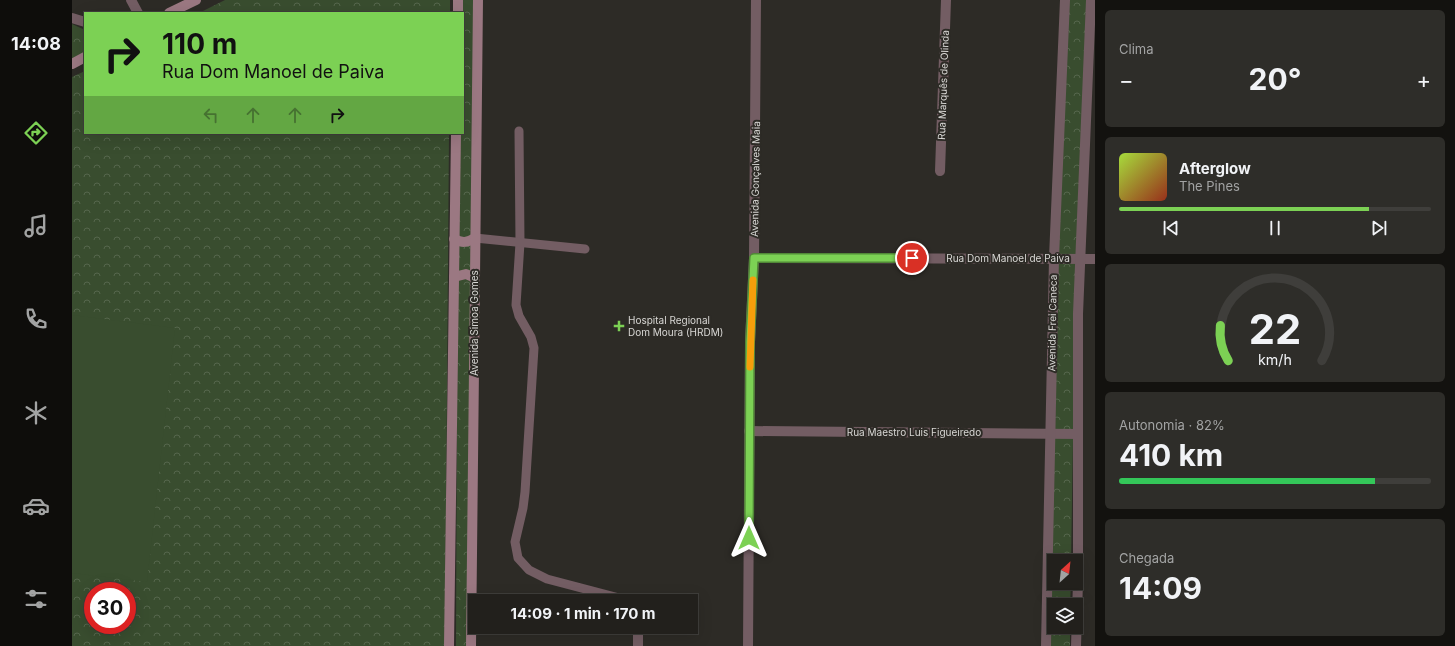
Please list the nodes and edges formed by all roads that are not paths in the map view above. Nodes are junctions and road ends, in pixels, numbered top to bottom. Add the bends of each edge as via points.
1 (131, 0) edge
2 (196, 0) edge
3 (458, 0) edge
4 (478, 0) edge
5 (756, 0) edge
6 (946, 0) edge
7 (1065, 0) edge
8 (1091, 0) edge
9 (137, 12) edge
10 (171, 12) edge
11 (458, 12) edge
12 (72, 18) edge
13 (84, 22) edge
14 (84, 58) edge
15 (72, 64) edge
16 (519, 131) dead end
17 (456, 134) edge
18 (940, 171) dead end
19 (475, 238) junction
20 (454, 239) junction
21 (520, 242) junction
22 (585, 250) dead end
23 (754, 258) junction
24 (1054, 258) junction
25 (1080, 259) junction
26 (1095, 259) edge
27 (454, 277) junction
28 (475, 278) junction
29 (749, 431) junction
30 (1050, 432) junction
31 (1078, 434) junction
32 (607, 594) edge
33 (638, 634) edge
34 (449, 646) edge
35 (471, 646) edge
36 (638, 646) edge
37 (748, 646) edge
38 (1046, 646) edge
39 (1076, 646) edge

1 - 9 street
2 - 10 main road
3 - 11 main road
4 - 19 main road, Avenida Simoa Gomes
5 - 23 street, Avenida Gonçalves Maia
6 - 18 street, Rua Marquês de Olinda
7 - 24 street, Avenida Frei Caneca
8 - 25 street
12 - 13 street
14 - 15 main road
16 - 21 lane
17 - 20 main road, Avenida Simoa Gomes
19 - 20 main road via 467,242
19 - 21 lane
19 - 28 main road, Avenida Simoa Gomes
20 - 27 main road, Avenida Simoa Gomes
21 - 22 lane
21 - 32 lane via 516,305 534,348 525,492 515,542 518,558 529,570 547,579
23 - 24 street, Rua Dom Manoel de Paiva
23 - 29 street, Avenida Gonçalves Maia
24 - 25 street, Rua Dom Manoel de Paiva
24 - 30 street, Avenida Frei Caneca
25 - 26 street, Rua Dom Manoel de Paiva
25 - 31 street
27 - 28 main road via 466,274
27 - 34 main road, Avenida Simoa Gomes
28 - 35 main road, Avenida Simoa Gomes
29 - 30 street, Rua Maestro Luis Figueiredo
29 - 37 street, Avenida Gonçalves Maia
30 - 31 street, Rua Maestro Luis Figueiredo
30 - 38 street, Avenida Frei Caneca
31 - 39 street
33 - 36 street

